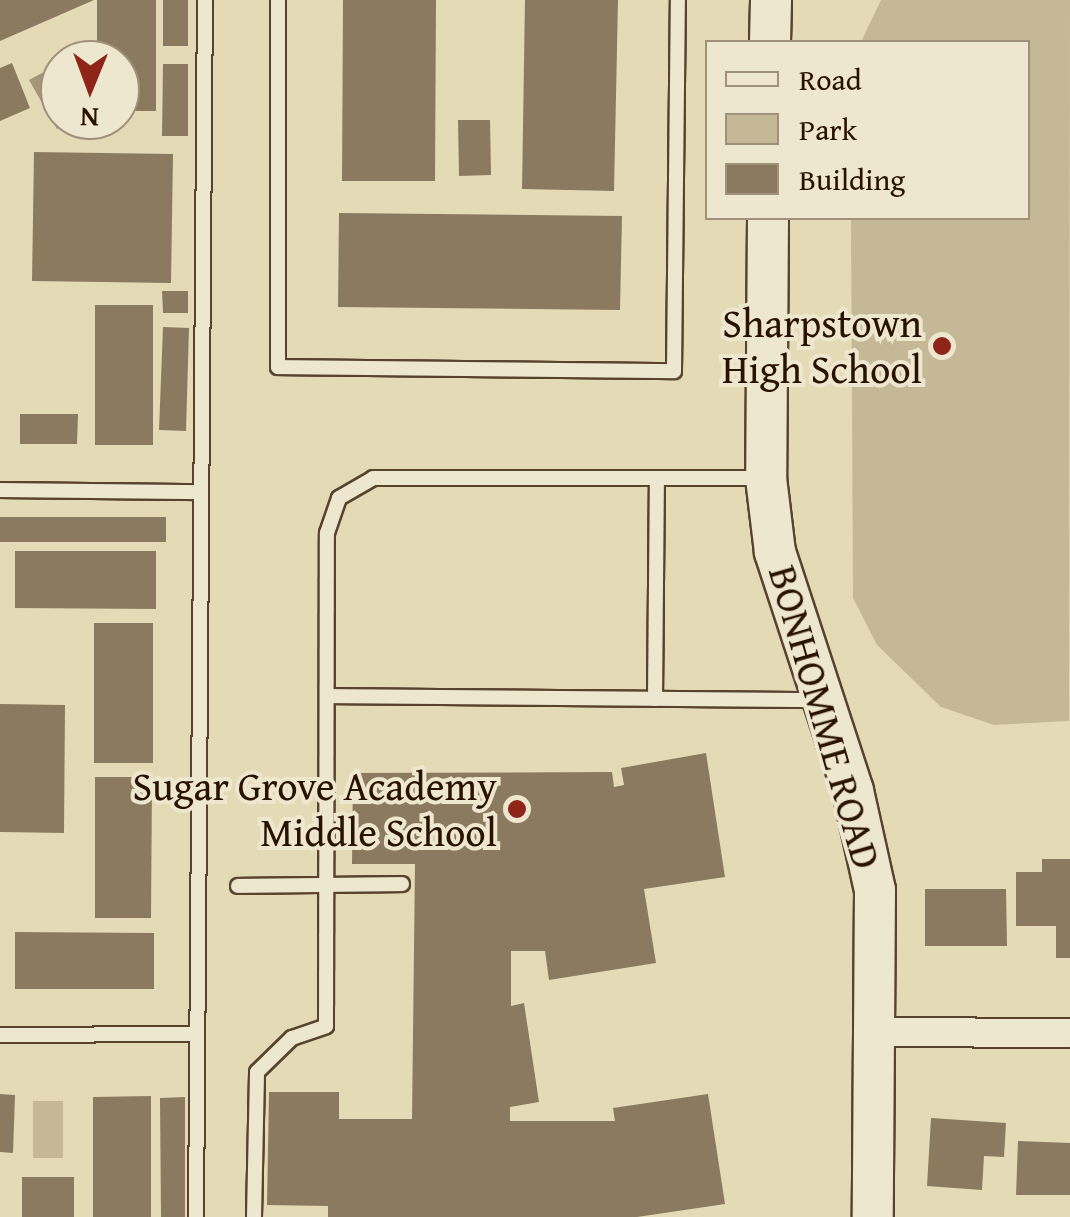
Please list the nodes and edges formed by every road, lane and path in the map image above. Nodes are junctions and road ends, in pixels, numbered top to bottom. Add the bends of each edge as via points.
1 (205, 0) edge
2 (278, 0) edge
3 (678, 0) edge
4 (771, 0) edge
5 (770, 40) edge
6 (768, 220) edge
7 (658, 478) junction
8 (766, 478) junction
9 (0, 490) edge
10 (200, 492) junction
11 (327, 696) junction
12 (655, 699) junction
13 (822, 700) junction
14 (402, 884) dead end
15 (238, 886) dead end
16 (327, 886) junction
17 (878, 1032) junction
18 (1070, 1033) edge
19 (197, 1034) junction
20 (0, 1035) edge
21 (196, 1217) edge
22 (254, 1217) edge
23 (873, 1217) edge

1 - 10 lane
2 - 3 lane via 278,367 654,371 674,371
4 - 5 street
6 - 8 street, BONHOMME ROAD
7 - 8 lane
7 - 11 lane via 373,478 354,485 339,498 327,533
7 - 12 lane
8 - 13 street, BONHOMME ROAD via 775,552
9 - 10 lane
10 - 19 lane
11 - 12 lane
11 - 16 lane
12 - 13 lane
13 - 17 street, BONHOMME ROAD via 875,890
14 - 16 lane
15 - 16 lane
16 - 22 lane via 326,1026 292,1038 257,1072
17 - 18 street
17 - 23 street, BONHOMME ROAD
19 - 20 lane
19 - 21 lane

